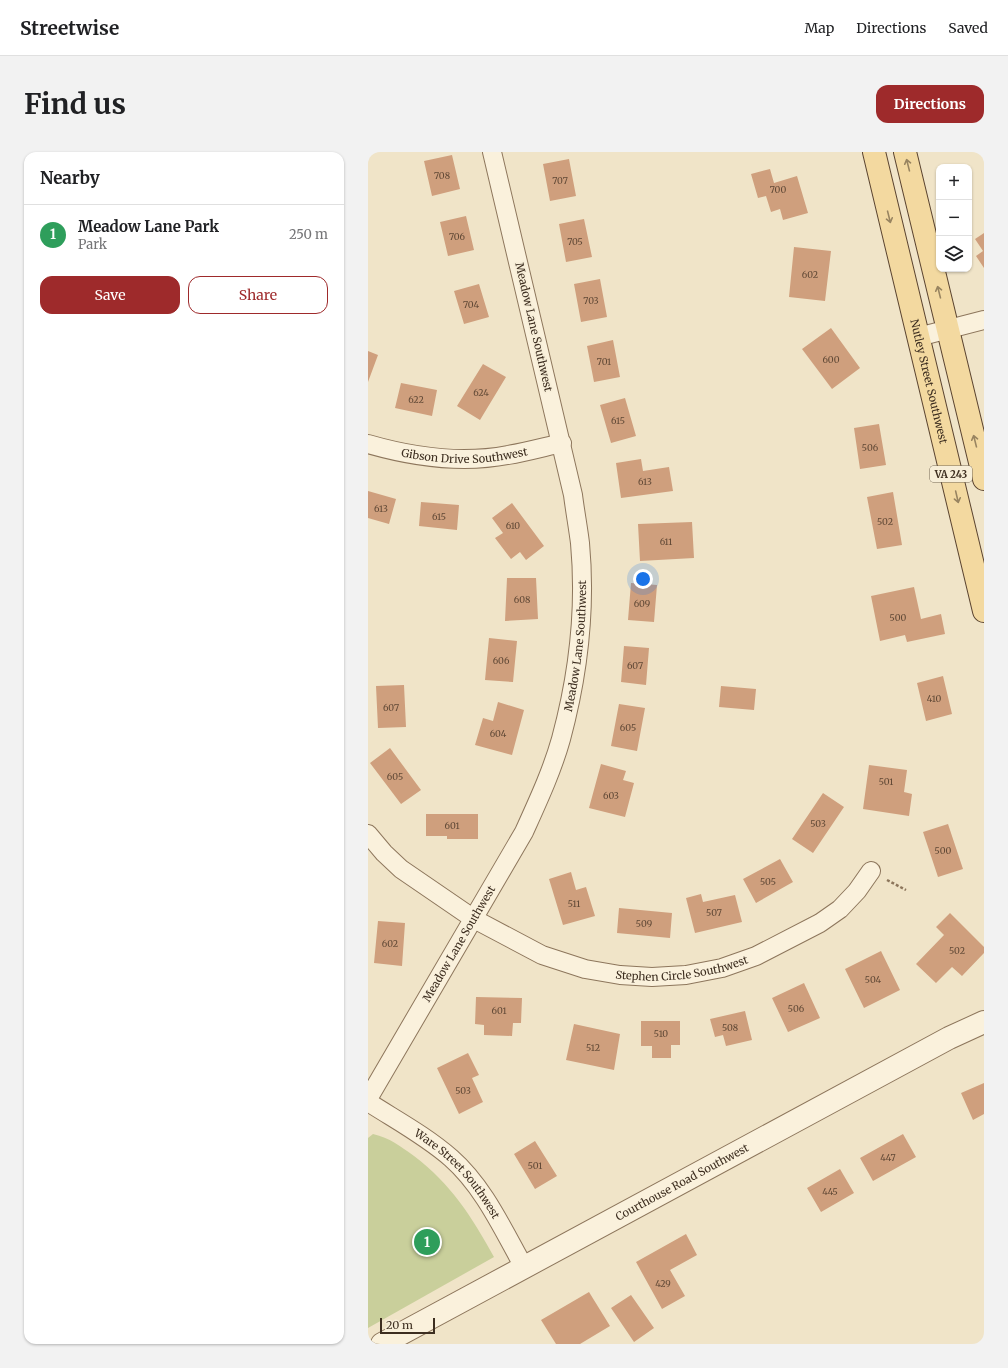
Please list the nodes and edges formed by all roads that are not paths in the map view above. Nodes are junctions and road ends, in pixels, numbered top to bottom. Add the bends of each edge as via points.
1 (492, 152) edge
2 (874, 152) edge
3 (905, 152) edge
4 (984, 320) edge
5 (948, 330) junction
6 (918, 337) junction
7 (562, 443) junction
8 (368, 444) edge
9 (984, 479) edge
10 (984, 611) edge
11 (368, 834) edge
12 (870, 871) dead end
13 (474, 919) junction
14 (984, 1022) edge
15 (368, 1100) edge
16 (524, 1267) junction
17 (382, 1344) edge

1 - 7 street, Meadow Lane Southwest
2 -> 6 main road, Nutley Street Southwest / VA 243
5 -> 3 main road, VA 243
4 - 5 street
5 - 6 street
9 -> 5 main road, VA 243
6 -> 10 main road, Nutley Street Southwest / VA 243
7 - 8 street, Gibson Drive Southwest via 506,455 471,459 433,458 395,452
7 - 13 street, Meadow Lane Southwest via 580,544 579,643 572,691 561,739 545,786 524,832
11 - 13 street, Stephen Circle Southwest via 401,869
12 - 13 street, Stephen Circle Southwest via 840,909 820,923 756,956 722,968 686,975 652,977 585,969 542,955
13 - 15 street, Meadow Lane Southwest
14 - 16 street, Courthouse Road Southwest via 949,1038
15 - 16 street, Ware Street Southwest via 429,1139 471,1179 489,1205
16 - 17 street, Courthouse Road Southwest

